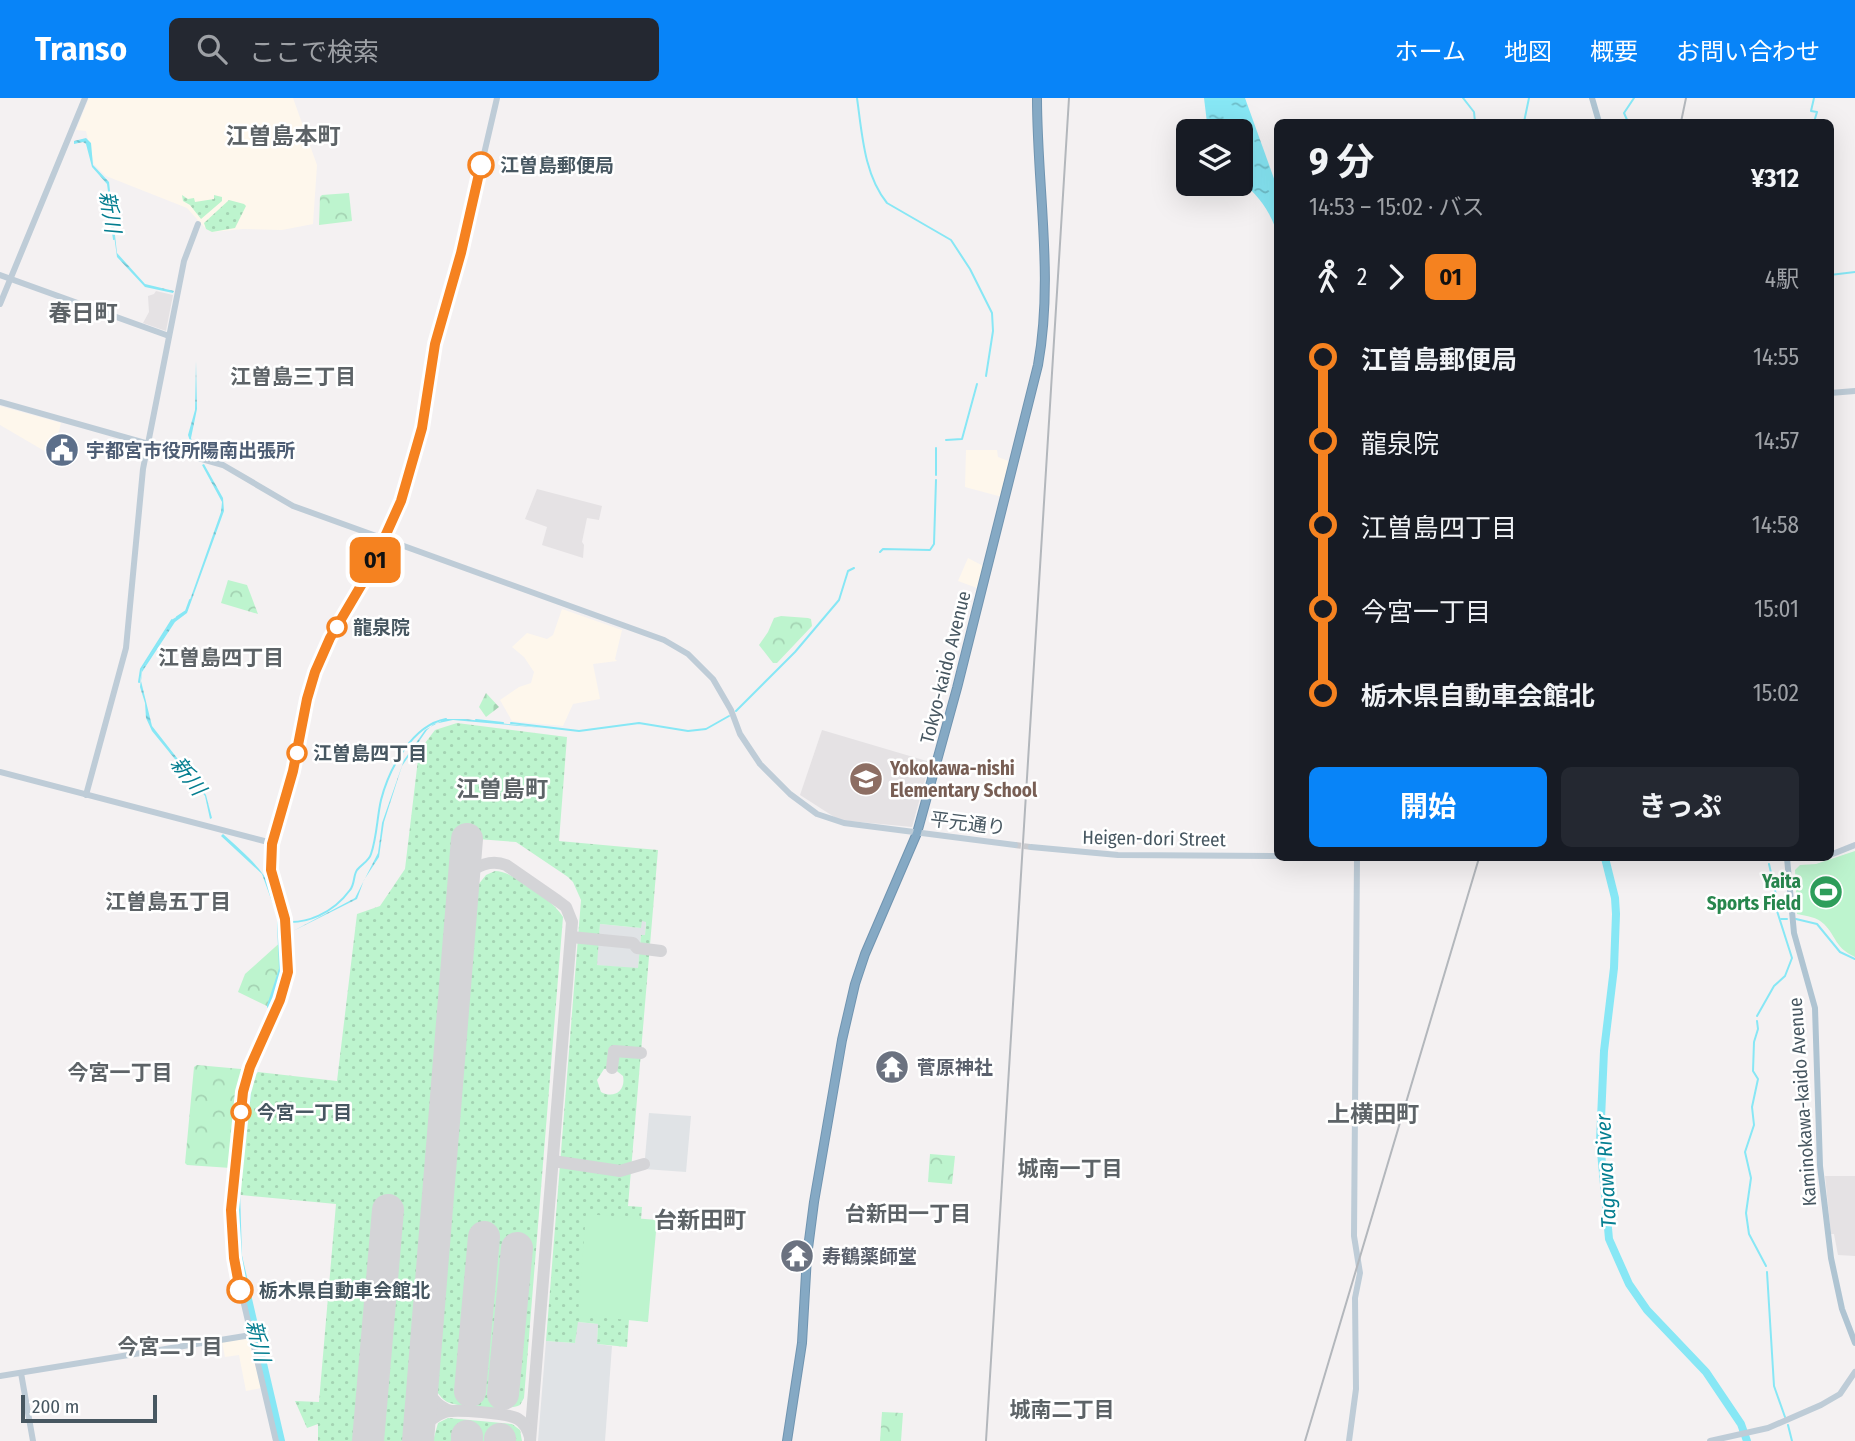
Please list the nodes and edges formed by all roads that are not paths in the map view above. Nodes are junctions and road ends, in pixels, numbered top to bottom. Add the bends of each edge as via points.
1 (85, 98) edge
2 (497, 98) edge
3 (1037, 98) edge
4 (1592, 98) edge
5 (1598, 119) edge
6 (198, 224) dead end
7 (0, 275) edge
8 (10, 279) junction
9 (0, 304) edge
10 (169, 336) junction
11 (1855, 391) edge
12 (1834, 393) edge
13 (0, 401) edge
14 (148, 443) junction
15 (384, 540) junction
16 (0, 772) edge
17 (86, 795) junction
18 (917, 833) junction
19 (272, 844) junction
20 (1015, 845) tunnel mouth
21 (1855, 845) edge
22 (1031, 847) tunnel mouth
23 (1834, 853) edge
24 (1274, 856) edge
25 (1357, 861) edge
26 (1787, 861) edge
27 (251, 1335) junction
28 (1855, 1343) edge
29 (1855, 1371) edge
30 (21, 1373) junction
31 (0, 1376) edge
32 (33, 1441) edge
33 (276, 1441) edge
34 (787, 1441) edge
35 (1349, 1441) edge
36 (1710, 1441) edge

1 - 8 street
2 - 15 street via 435,344 422,428 401,501
3 - 18 highway, Tokyo-kaido Avenue via 1045,283 1041,347
4 - 5 main road
6 - 10 street via 184,261
7 - 8 street
8 - 9 street
8 - 10 street
10 - 14 street
11 - 12 street
13 - 14 street, 平元通り
14 - 15 street, 平元通り via 223,464 293,506
14 - 17 street via 139,493 128,636
15 - 18 street, 平元通り via 664,640 688,654 713,679 749,750 806,807 845,824
15 - 19 street via 315,672
16 - 17 street
17 - 19 street
18 - 20 street, 平元通り
18 - 34 highway, Tokyo-kaido Avenue via 862,961 842,1040 812,1214 802,1343
19 - 27 street via 271,870 285,919 288,972 244,1087 231,1210 234,1258
21 - 23 street
22 - 24 street, Heigen-dori Street via 1118,855
25 - 35 street via 1354,1236 1360,1273 1355,1298 1356,1389
26 - 28 main road, Kaminokawa-kaido Avenue via 1794,933 1815,1008 1820,1166 1830,1257
27 - 30 street
27 - 33 street
29 - 36 street via 1835,1398 1801,1415
30 - 31 street
30 - 32 street

